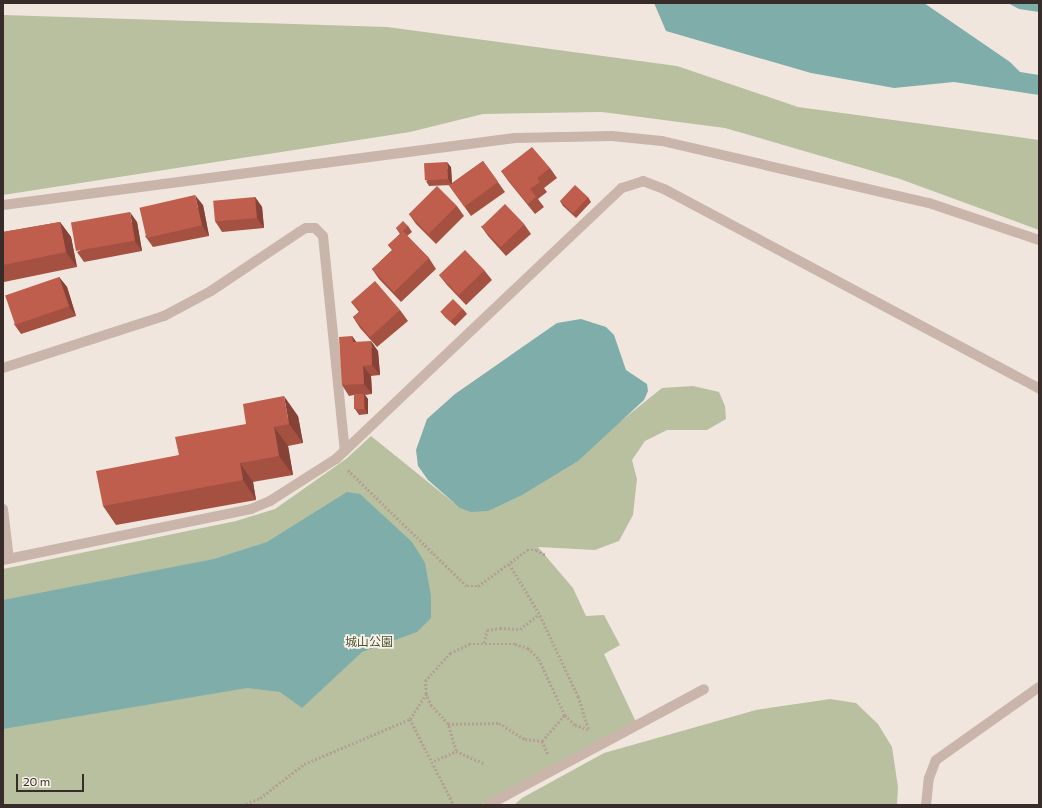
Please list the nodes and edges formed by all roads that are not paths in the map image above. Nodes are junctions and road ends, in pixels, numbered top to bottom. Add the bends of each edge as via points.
1 (3, 205) edge
2 (1039, 240) edge
3 (3, 368) edge
4 (1039, 388) edge
5 (345, 451) junction
6 (3, 509) edge
7 (6, 560) edge
8 (1039, 687) edge
9 (704, 688) dead end
10 (488, 805) edge
11 (926, 805) edge

1 - 2 street via 515,138 612,136 662,141 930,203
3 - 5 street via 164,316 211,291 299,232 306,228 315,228 323,236
4 - 5 street via 664,189 643,181 622,188
5 - 7 street via 270,501 251,509
6 - 7 street
8 - 11 street via 936,760 929,778
9 - 10 street

